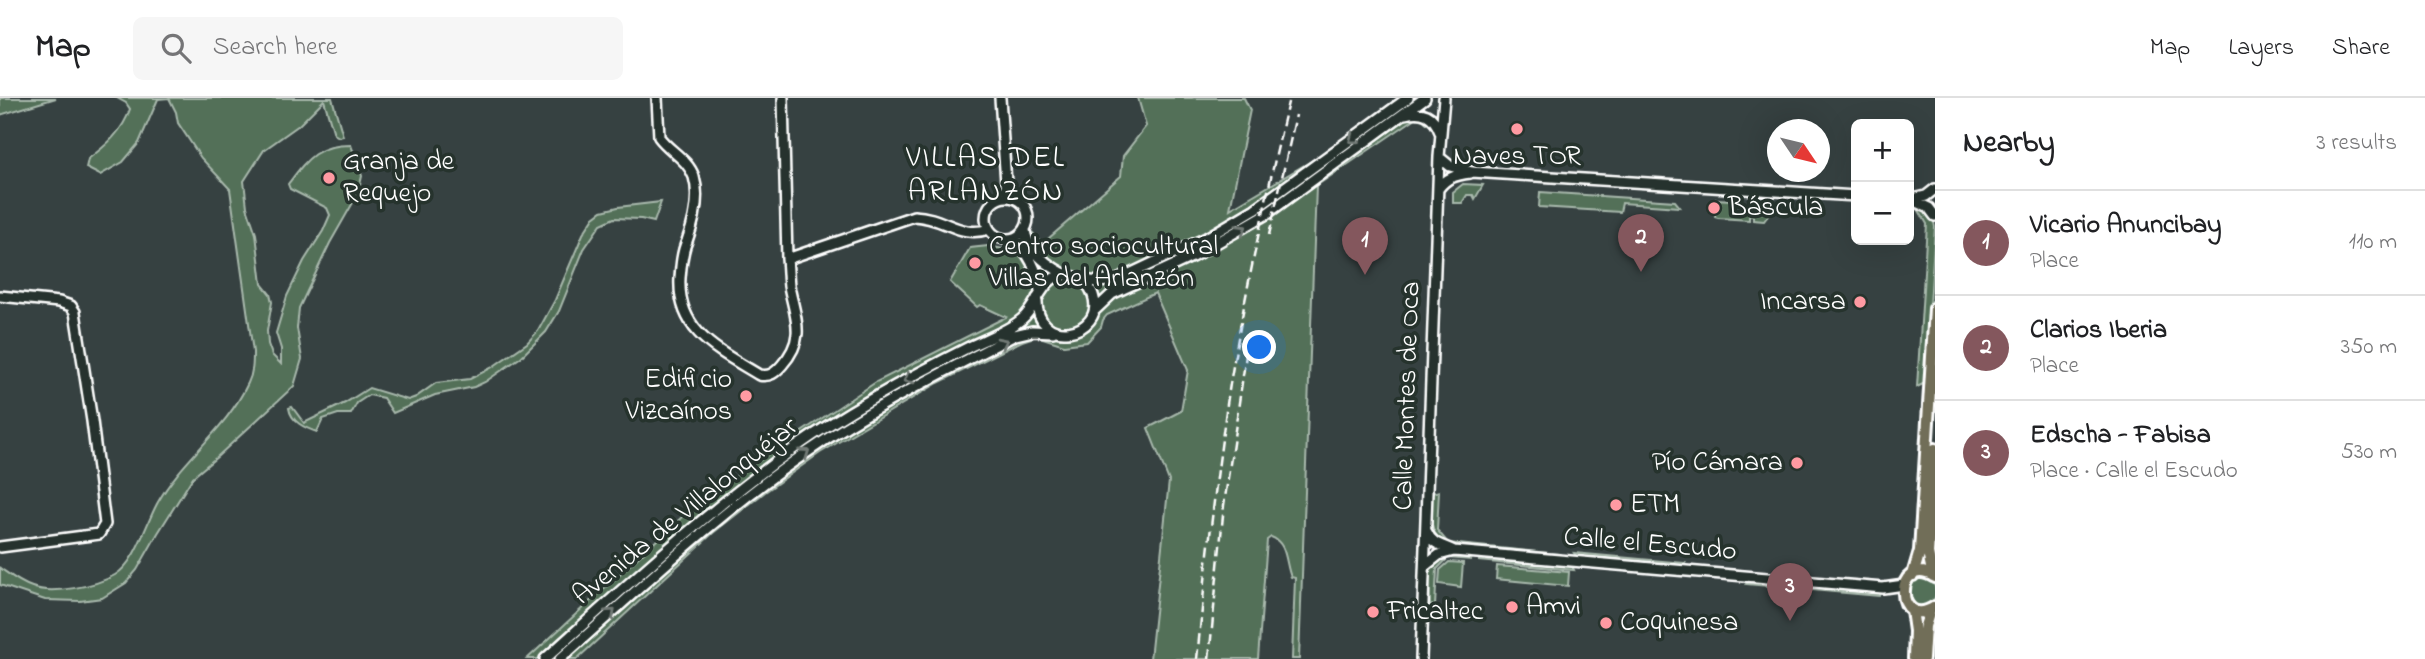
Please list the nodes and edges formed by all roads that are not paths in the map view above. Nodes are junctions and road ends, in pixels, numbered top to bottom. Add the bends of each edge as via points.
1 (657, 98) edge
2 (783, 98) edge
3 (1000, 98) edge
4 (1408, 98) edge
5 (1425, 98) edge
6 (1444, 98) edge
7 (1403, 114) junction
8 (1441, 134) junction
9 (1439, 157) junction
10 (1472, 172) junction
11 (1438, 189) junction
12 (1935, 189) edge
13 (1851, 196) edge
14 (1007, 197) junction
15 (1914, 199) edge
16 (1914, 201) edge
17 (1935, 216) edge
18 (989, 229) junction
19 (1025, 230) junction
20 (1011, 239) junction
21 (787, 259) junction
22 (1067, 275) junction
23 (1082, 280) junction
24 (1039, 295) junction
25 (0, 296) edge
26 (1935, 308) edge
27 (1094, 311) junction
28 (1058, 332) junction
29 (1935, 449) edge
30 (1426, 531) junction
31 (0, 547) edge
32 (1454, 551) junction
33 (1425, 566) junction
34 (1913, 575) junction
35 (1934, 577) edge
36 (1904, 590) junction
37 (1932, 609) edge
38 (1912, 610) junction
39 (545, 659) edge
40 (560, 659) edge
41 (1421, 659) edge
42 (1914, 659) edge
43 (1923, 659) edge

1 - 21 street via 659,137 684,161 694,179 694,219 680,272 683,310 712,347 763,376 776,372 797,338
2 - 21 street
3 - 14 street
4 -> 23 street via 1274,196 1206,238 1117,280
5 - 7 street
6 - 8 street, Calle Montes de Oca
7 - 8 street via 1427,114
27 -> 7 street via 1112,294 1243,228
8 - 9 street, Calle Montes de Oca
9 - 10 street via 1450,166
9 - 11 street, Calle Montes de Oca
10 - 11 street via 1450,177
10 - 13 street
11 - 30 street, Calle Montes de Oca
12 - 15 street
14 - 18 street via 996,200 988,210
14 - 19 street via 1025,205 1029,218
16 - 17 street
18 - 20 street
18 - 21 street via 971,233 914,216
19 - 20 street
19 - 22 street via 1042,259
20 - 24 street via 1035,268
22 - 23 street
22 - 24 street via 1051,279
23 - 27 street via 1093,294
24 - 28 street via 1037,307 1044,323
24 -> 39 street, Avenida de Villalonquéjar via 1028,314 1014,325 885,392 797,446 682,537
25 - 31 street via 59,302 75,312 105,524 99,534
26 - 34 main road via 1921,541
27 - 28 street via 1076,331
40 -> 28 street, Avenida de Villalonquéjar via 732,508 839,431 1015,335
29 - 35 main road via 1928,553
30 - 32 street, Calle el Escudo via 1435,543
30 - 33 street, Calle Montes de Oca
32 - 33 street via 1438,555
32 - 36 street, Calle el Escudo
33 - 41 street, Calle Montes de Oca
34 - 35 main road
34 - 36 main road
36 - 38 main road
37 - 38 main road
37 - 43 main road
38 - 42 main road

